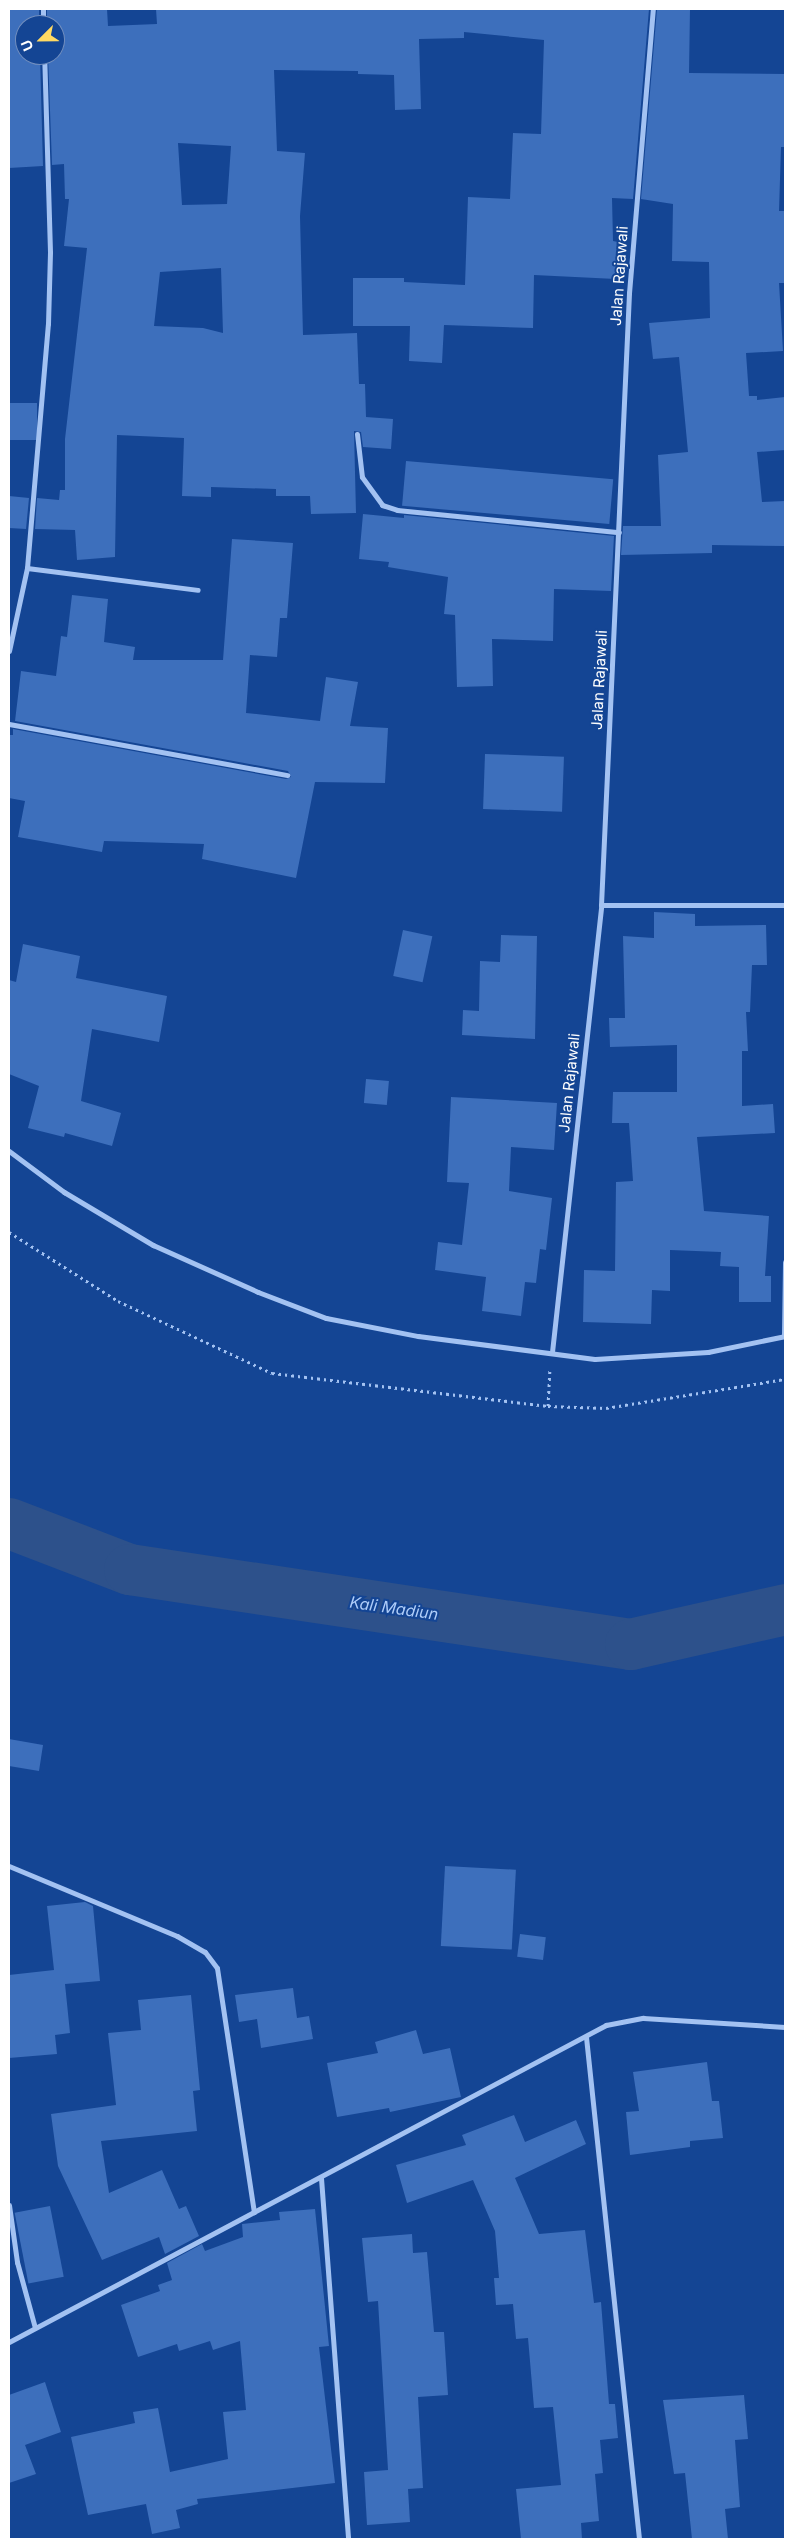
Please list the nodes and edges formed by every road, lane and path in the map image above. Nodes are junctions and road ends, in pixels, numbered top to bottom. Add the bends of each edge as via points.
1 (653, 9) edge
2 (44, 65) edge
3 (357, 434) dead end
4 (619, 532) junction
5 (27, 568) junction
6 (198, 590) dead end
7 (9, 651) edge
8 (9, 724) edge
9 (287, 775) dead end
10 (601, 905) junction
11 (785, 905) edge
12 (9, 1151) edge
13 (9, 1232) edge
14 (785, 1262) edge
15 (785, 1336) edge
16 (552, 1352) junction
17 (785, 1379) edge
18 (548, 1406) junction
19 (9, 1866) edge
20 (785, 2027) edge
21 (586, 2037) junction
22 (320, 2178) junction
23 (9, 2205) edge
24 (254, 2212) junction
25 (35, 2328) junction
26 (9, 2342) edge
27 (348, 2539) edge
28 (640, 2539) edge

1 - 4 street, Jalan Rajawali via 629,293
2 - 5 street via 50,252 48,324
3 - 4 street via 362,477 382,505 397,510
4 - 10 street, Jalan Rajawali
5 - 6 street
5 - 7 street
8 - 9 street
10 - 11 street
10 - 16 street, Jalan Rajawali
12 - 16 street via 64,1192 153,1245 326,1318 418,1336
13 - 18 path via 118,1302 272,1373
14 - 15 street
15 - 16 street via 708,1352 645,1357 595,1359
16 - 18 path
17 - 18 path via 606,1408
19 - 24 street via 177,1936 205,1952 217,1968
20 - 21 street via 643,2018 606,2025
21 - 22 street
21 - 28 street
22 - 24 street
22 - 27 street
23 - 25 street via 16,2262
24 - 25 street
25 - 26 street

